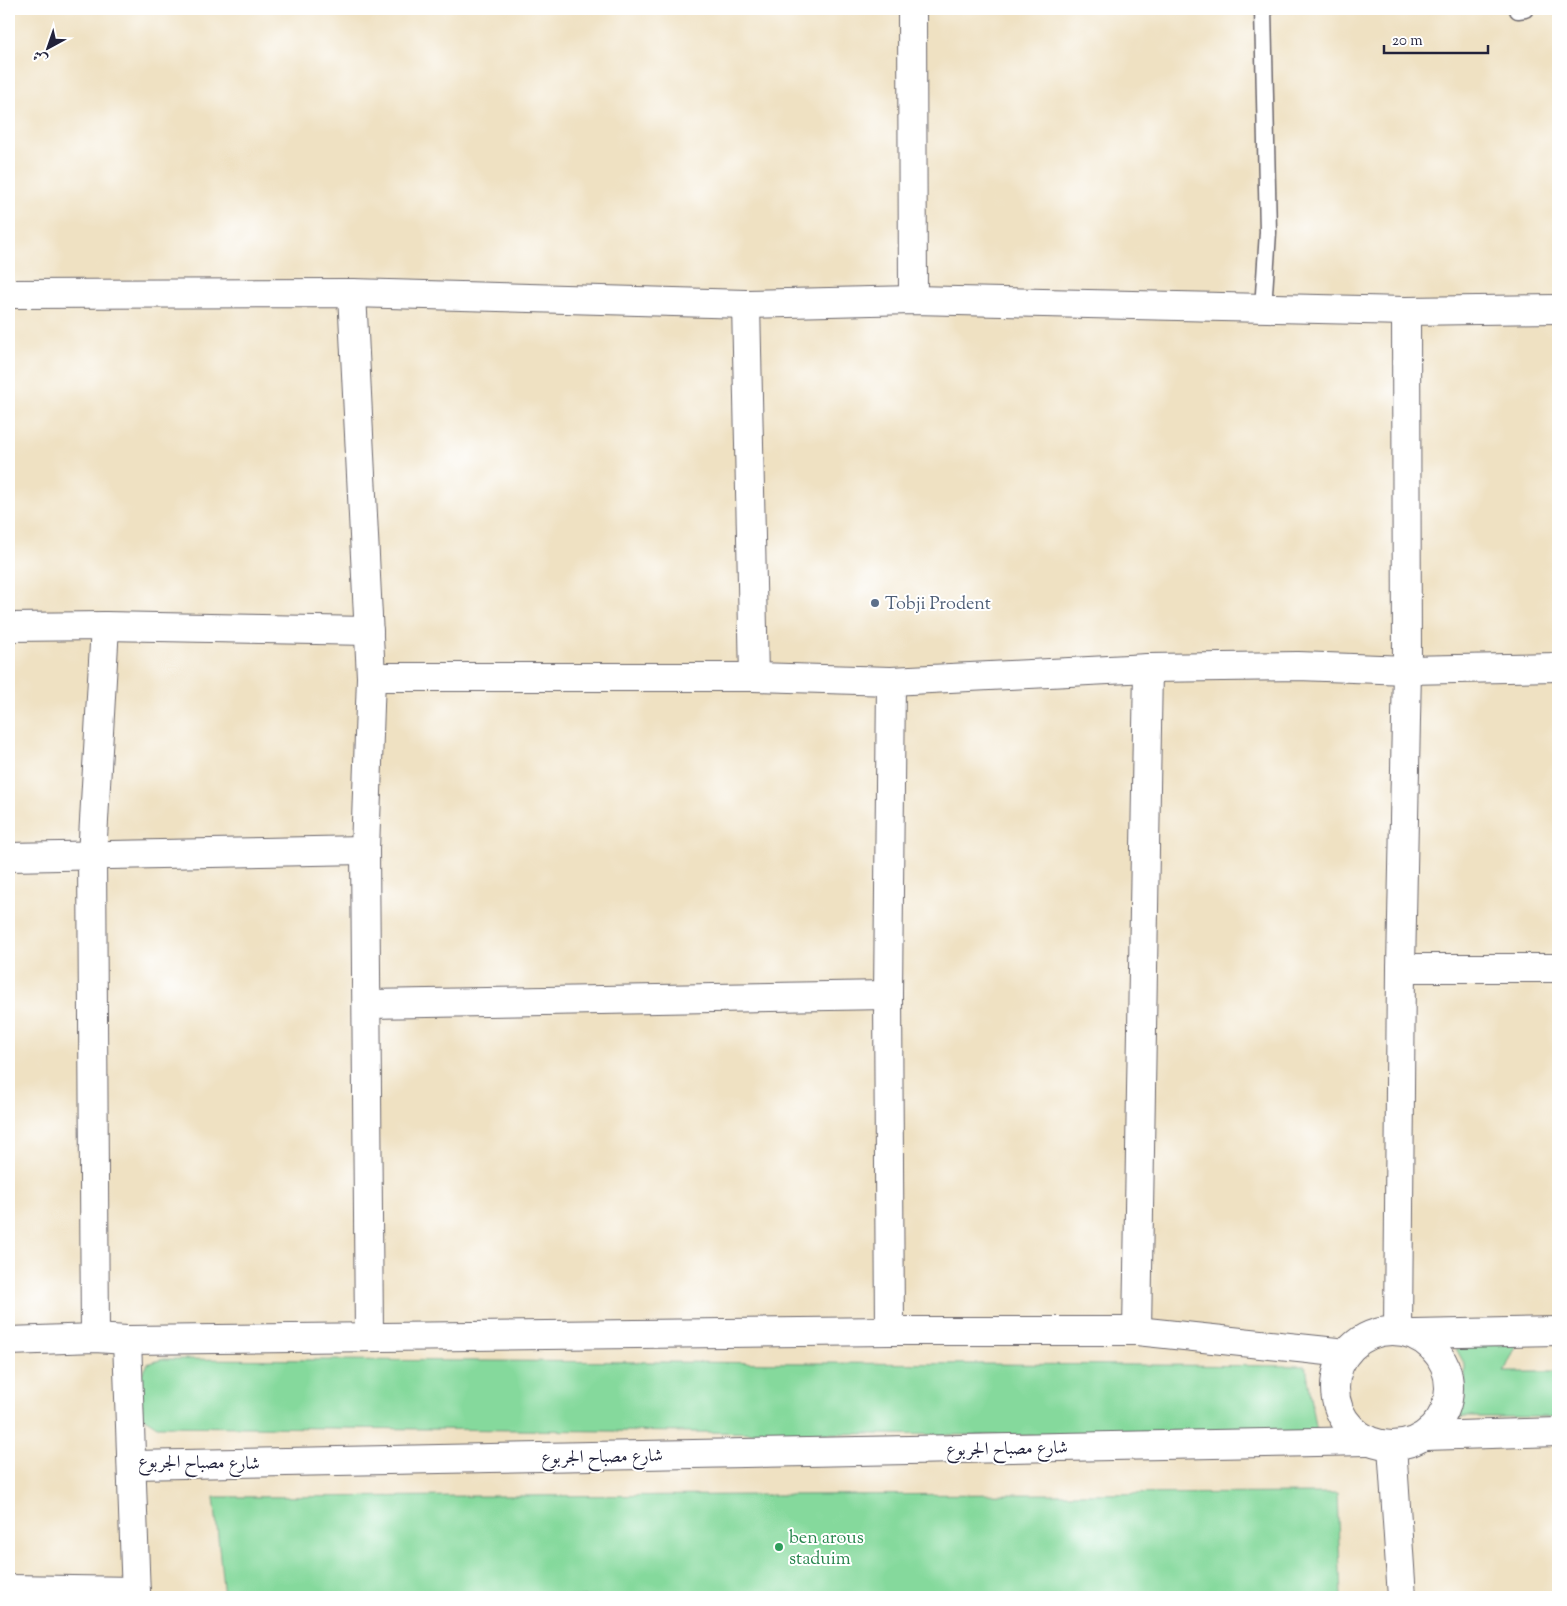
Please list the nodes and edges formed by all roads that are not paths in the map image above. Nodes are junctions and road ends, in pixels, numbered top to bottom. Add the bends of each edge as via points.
1 (912, 9) edge
2 (1263, 9) edge
3 (352, 293) junction
4 (9, 294) edge
5 (913, 300) junction
6 (746, 304) junction
7 (1263, 309) junction
8 (1558, 309) edge
9 (1406, 311) junction
10 (105, 626) junction
11 (9, 627) edge
12 (369, 631) junction
13 (1558, 667) edge
14 (1148, 668) junction
15 (1407, 670) junction
16 (371, 677) junction
17 (754, 677) junction
18 (891, 681) junction
19 (365, 850) junction
20 (92, 856) junction
21 (9, 857) edge
22 (1402, 968) junction
23 (1558, 968) edge
24 (888, 995) junction
25 (368, 1004) junction
26 (890, 1331) junction
27 (1137, 1331) junction
28 (1558, 1331) edge
29 (1406, 1332) junction
30 (369, 1336) junction
31 (95, 1338) junction
32 (127, 1340) junction
33 (9, 1341) edge
34 (1346, 1353) junction
35 (1558, 1432) edge
36 (1426, 1436) junction
37 (1380, 1443) junction
38 (132, 1465) junction
39 (9, 1589) edge
40 (136, 1594) edge
41 (1402, 1597) edge

1 - 5 street
2 - 7 lane via 1268,232
3 - 4 street
3 - 6 street
3 - 12 street
5 - 6 street
5 - 7 street
6 - 17 street
7 - 9 street
8 - 9 street
9 - 15 street
10 - 11 street
10 - 12 street
10 - 20 street
12 - 16 street
13 - 15 street
14 - 15 street via 1298,666
14 - 18 street
14 - 27 street
15 - 22 street
16 - 17 street
16 - 19 street
17 - 18 street
18 - 24 street
19 - 20 street
19 - 25 street
20 - 21 street
20 - 31 street
22 - 23 street
22 - 29 street
24 - 25 street
24 - 26 street
25 - 30 street
26 - 27 street
26 - 30 street
27 - 34 street
28 - 29 street
29 - 34 street via 1378,1332 1360,1339
29 - 36 street, شارع مصباح الجربوع via 1435,1348 1448,1370 1450,1395 1442,1418
30 - 32 street
31 - 32 street
31 - 33 street
32 - 38 street, شارع مصباح الجربوع
34 - 37 street via 1337,1371 1335,1392 1340,1412 1351,1428
35 - 36 street, شارع مصباح الجربوع
36 - 37 street, شارع مصباح الجربوع via 1409,1444
37 - 38 street, شارع مصباح الجربوع
37 - 41 street
38 - 40 street
39 - 40 street

